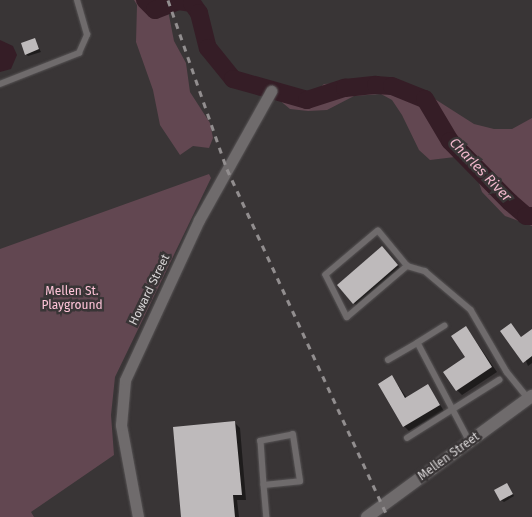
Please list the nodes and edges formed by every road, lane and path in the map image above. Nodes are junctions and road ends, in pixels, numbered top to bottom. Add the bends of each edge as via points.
1 (76, 0) edge
2 (0, 84) edge
3 (271, 92) dead end
4 (408, 266) junction
5 (445, 326) dead end
6 (418, 343) junction
7 (388, 360) dead end
8 (499, 380) dead end
9 (530, 397) edge
10 (453, 410) junction
11 (407, 438) dead end
12 (470, 442) junction
13 (264, 485) junction
14 (138, 517) edge
15 (266, 517) edge
16 (367, 517) edge

1 - 2 lane via 87,35 79,53
3 - 14 street, Howard Street via 199,220 124,380 120,425
4 - 4 lane via 347,317 326,275 378,231
4 - 9 lane via 425,272 471,310 508,372
5 - 6 lane
6 - 7 lane
6 - 10 lane
8 - 10 lane
9 - 12 street, Mellen Street
10 - 11 lane
10 - 12 lane
12 - 16 street, Mellen Street
13 - 13 lane via 261,441 294,435 300,481
13 - 15 lane

